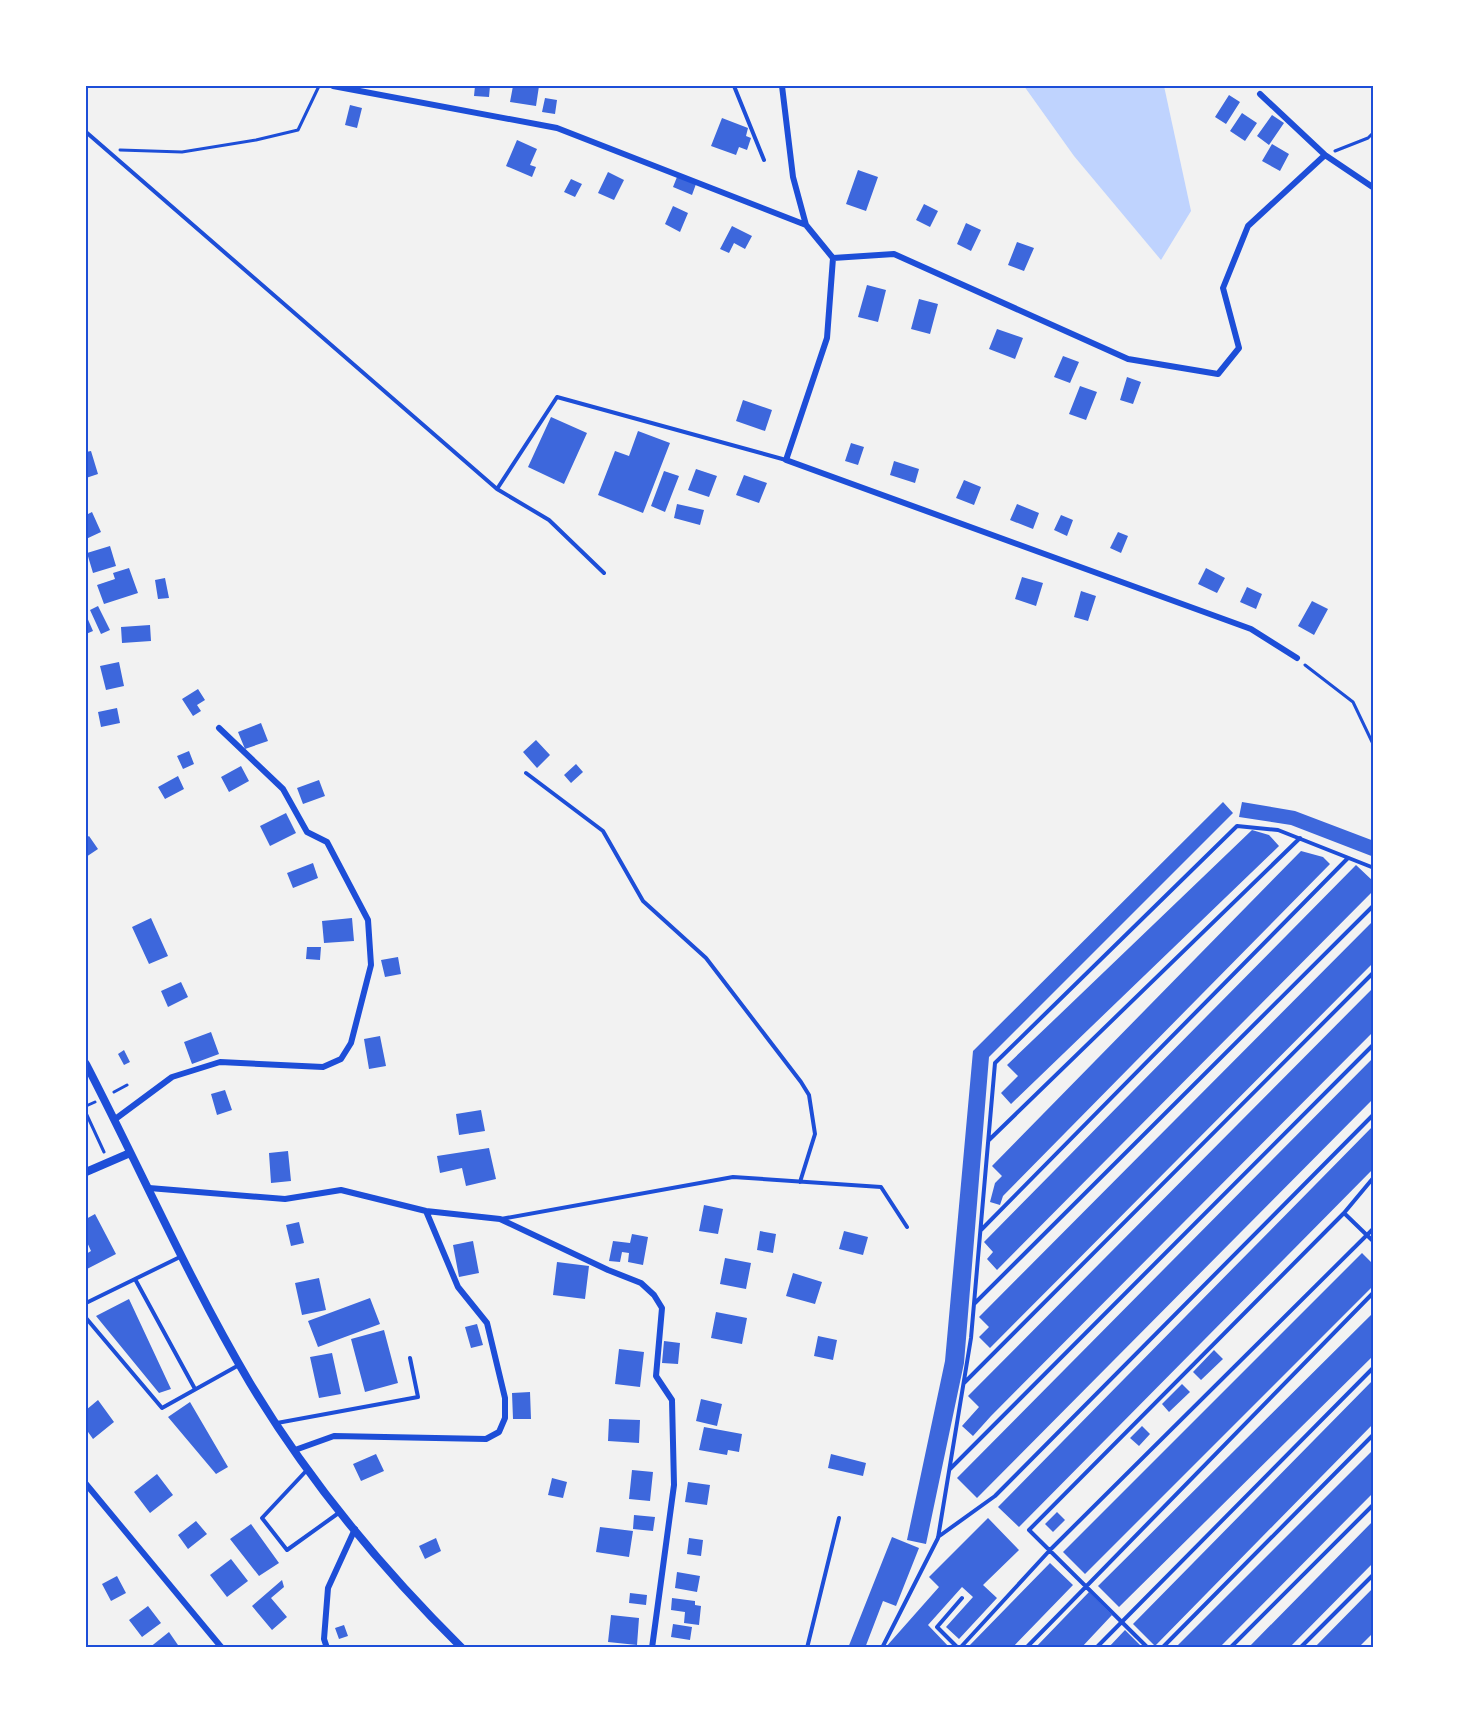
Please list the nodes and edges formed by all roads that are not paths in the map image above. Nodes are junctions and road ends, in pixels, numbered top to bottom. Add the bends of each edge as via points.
1 (333, 86) edge
2 (734, 86) edge
3 (782, 86) edge
4 (1260, 94) dead end
5 (86, 132) edge
6 (1325, 155) junction
7 (764, 160) dead end
8 (1374, 188) edge
9 (806, 225) junction
10 (833, 258) junction
11 (786, 460) junction
12 (497, 489) junction
13 (604, 573) dead end
14 (1297, 658) road end
15 (219, 729) dead end
16 (526, 773) dead end
17 (1300, 838) junction
18 (1348, 858) junction
19 (1374, 868) edge
20 (1374, 905) edge
21 (1374, 972) edge
22 (1374, 1044) edge
23 (86, 1064) edge
24 (1374, 1114) edge
25 (114, 1120) junction
26 (988, 1141) junction
27 (130, 1153) junction
28 (86, 1172) edge
29 (1374, 1178) edge
30 (800, 1182) junction
31 (148, 1188) junction
32 (426, 1211) junction
33 (1344, 1213) junction
34 (500, 1219) junction
35 (907, 1227) dead end
36 (1374, 1228) edge
37 (980, 1231) junction
38 (1366, 1235) junction
39 (1374, 1242) edge
40 (182, 1256) junction
41 (135, 1279) junction
42 (1374, 1292) edge
43 (86, 1304) edge
44 (974, 1304) junction
45 (86, 1318) edge
46 (410, 1358) dead end
47 (240, 1365) junction
48 (1373, 1370) edge
49 (963, 1384) junction
50 (195, 1389) junction
51 (276, 1423) junction
52 (1374, 1434) edge
53 (295, 1450) junction
54 (308, 1469) junction
55 (949, 1470) junction
56 (86, 1484) edge
57 (1374, 1504) edge
58 (340, 1511) junction
59 (838, 1518) dead end
60 (355, 1529) junction
61 (938, 1538) junction
62 (1050, 1550) junction
63 (1374, 1574) edge
64 (1086, 1586) junction
65 (962, 1598) dead end
66 (1122, 1621) junction
67 (222, 1647) edge
68 (327, 1647) edge
69 (462, 1647) edge
70 (652, 1647) edge
71 (807, 1647) edge
72 (882, 1647) edge
73 (959, 1647) edge
74 (1026, 1647) edge
75 (1096, 1647) edge
76 (1148, 1647) edge
77 (1162, 1647) edge
78 (1230, 1647) edge
79 (1300, 1647) edge

1 - 9 street via 557,128
2 - 7 lane
3 - 9 street via 793,177
4 - 6 street
5 - 12 lane
6 - 8 street
6 - 10 street via 1248,226 1223,288 1239,348 1218,374 1128,359 894,254
9 - 10 street
10 - 11 street via 827,338
11 - 12 lane via 556,397
11 - 14 street via 1251,629
12 - 13 lane via 549,520
15 - 25 street via 283,789 307,832 327,842 368,920 371,965 351,1043 341,1059 322,1066 220,1062 172,1077
16 - 30 lane via 603,831 643,901 706,958 801,1082 809,1095 815,1134
17 - 18 lane
17 - 26 lane
17 - 26 lane via 1278,830 1237,826 995,1063
18 - 19 lane
18 - 37 lane
20 - 44 lane
21 - 49 lane
22 - 55 lane
23 - 25 street
24 - 61 lane via 995,1496
25 - 27 street
26 - 37 lane
27 - 28 street
27 - 31 street
29 - 33 lane
30 - 34 lane via 733,1177
30 - 35 lane via 881,1187
31 - 32 street via 285,1198 341,1190
31 - 40 street
32 - 34 street
32 - 53 street via 458,1287 487,1323 505,1398 505,1418 499,1432 486,1439 334,1436
33 - 38 lane
33 - 62 lane via 1029,1530
34 - 70 street via 640,1283 662,1308 656,1376 672,1400 674,1485
36 - 38 lane
37 - 44 lane
38 - 39 lane
38 - 62 lane
40 - 41 lane
40 - 47 street
41 - 43 lane
41 - 50 lane
42 - 64 lane
44 - 49 lane
45 - 50 lane via 162,1408
46 - 51 lane via 418,1397
47 - 50 lane
47 - 51 street
48 - 66 lane
49 - 55 lane
51 - 53 street
52 - 77 lane
53 - 54 street
54 - 58 street
54 - 58 lane via 262,1518 287,1550
55 - 61 lane
56 - 67 street
57 - 78 lane
58 - 60 street
59 - 71 lane
60 - 68 street via 328,1588 324,1639
60 - 69 street via 421,1607
61 - 72 lane
62 - 64 lane
62 - 73 lane
63 - 79 lane
64 - 66 lane
64 - 74 lane
65 - 73 lane via 937,1627
66 - 75 lane
66 - 76 lane

